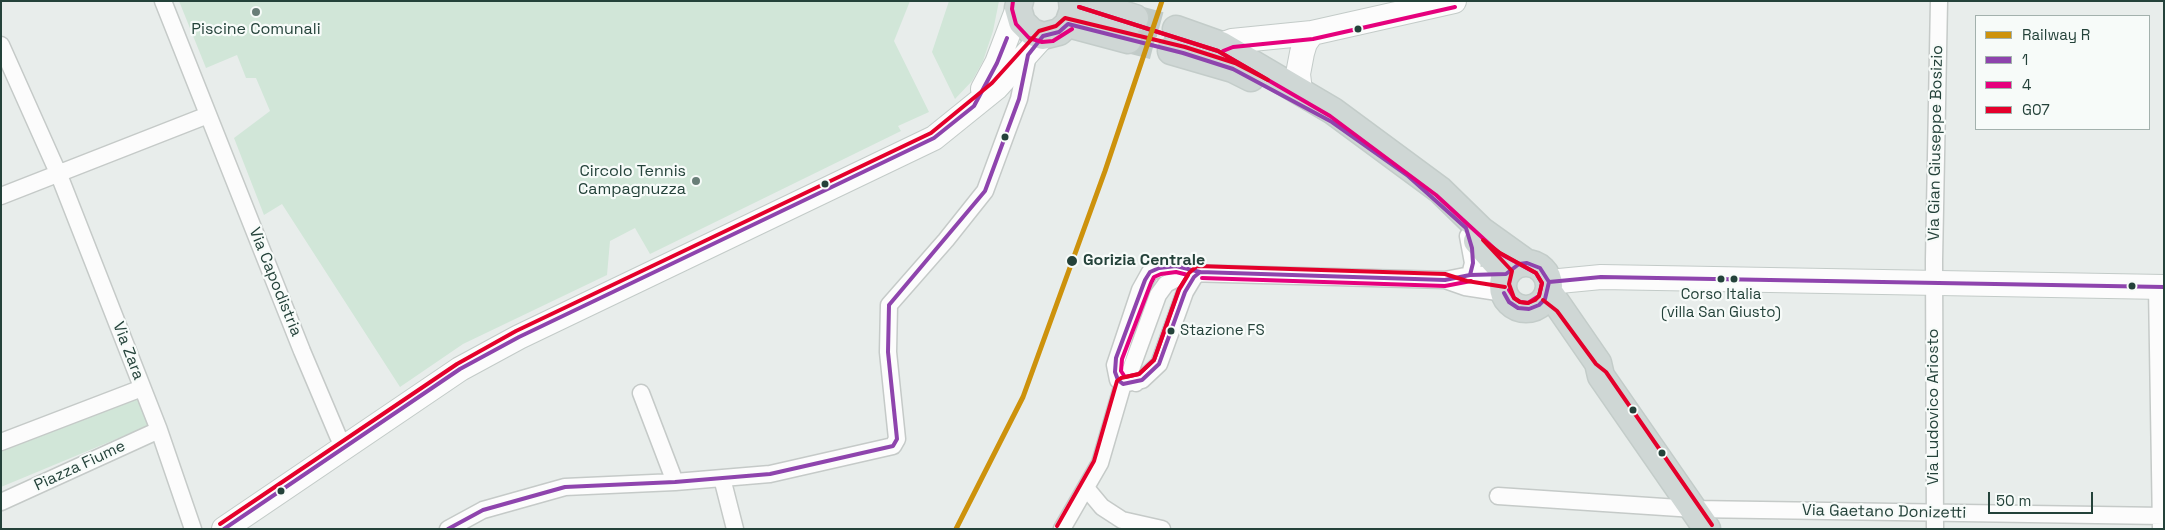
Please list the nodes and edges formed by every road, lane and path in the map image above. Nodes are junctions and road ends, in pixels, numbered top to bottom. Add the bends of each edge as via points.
1 (163, 1) edge
2 (1081, 1) edge
3 (1454, 1) edge
4 (1939, 1) edge
5 (1019, 5) edge
6 (1070, 13) edge
7 (1312, 33) junction
8 (1, 45) edge
9 (1035, 45) junction
10 (1221, 45) junction
11 (5, 65) edge
12 (1300, 91) junction
13 (974, 106) junction
14 (208, 115) junction
15 (58, 175) junction
16 (1, 196) edge
17 (1466, 228) junction
18 (1200, 272) junction
19 (1470, 275) junction
20 (1512, 277) junction
21 (1445, 280) junction
22 (1935, 285) junction
23 (2160, 287) edge
24 (1546, 293) junction
25 (1130, 384) junction
26 (142, 388) junction
27 (640, 392) dead end
28 (159, 430) junction
29 (1, 442) edge
30 (345, 447) junction
31 (722, 478) junction
32 (672, 482) junction
33 (1087, 489) junction
34 (1498, 496) dead end
35 (1, 502) edge
36 (1700, 519) edge
37 (2162, 520) edge
38 (1935, 521) edge
39 (1134, 526) edge
40 (194, 529) edge
41 (224, 529) edge
42 (448, 529) edge
43 (735, 529) edge
44 (1062, 529) edge
45 (1162, 529) edge

1 - 14 street, Via Capodistria
2 - 6 main road via 1132,29
3 - 7 main road
4 - 22 street, Via Gian Giuseppe Bosizio
5 - 9 main road
5 - 13 main road via 997,63
6 - 9 main road via 1059,32
7 - 10 main road via 1232,41
7 - 12 main road via 1302,53 1298,74
8 - 11 street, Via Zara
9 - 13 main road
9 - 31 street via 985,191 889,305 888,352 897,439 893,446 770,474
10 - 12 main road
10 - 17 main road via 1173,40 1310,109 1407,175
11 - 15 street, Via Zara
12 - 20 main road via 1333,111 1440,190 1481,230
13 - 30 main road via 934,138 519,337 460,370
14 - 15 street
14 - 30 street, Via Capodistria via 302,351
15 - 16 street
15 - 26 street, Via Zara
17 - 19 street via 1473,256
17 - 20 main road
18 - 21 street
18 - 25 street via 1185,292 1159,364
18 - 25 street via 1179,275 1158,295 1130,372
19 - 20 street
19 - 21 street
20 - 21 street via 1465,287
20 - 24 main road via 1540,268
20 - 24 main road via 1509,302 1518,308 1529,309
22 - 23 main road
22 - 24 main road via 1601,277
22 - 38 street, Via Ludovico Ariosto
23 - 37 street
24 - 36 main road via 1552,315 1590,368 1601,376
25 - 33 street
26 - 28 street, Via Zara
26 - 29 street
27 - 32 street
28 - 35 street, Piazza Fiume
28 - 40 street, Via Zara
30 - 41 main road
31 - 32 street
31 - 43 street
32 - 42 street via 565,487 483,510
33 - 39 street via 1102,507
33 - 44 street
34 - 36 street, Via Gaetano Donizetti
36 - 38 street, Via Gaetano Donizetti
37 - 38 street, Via Gaetano Donizetti
39 - 45 street

